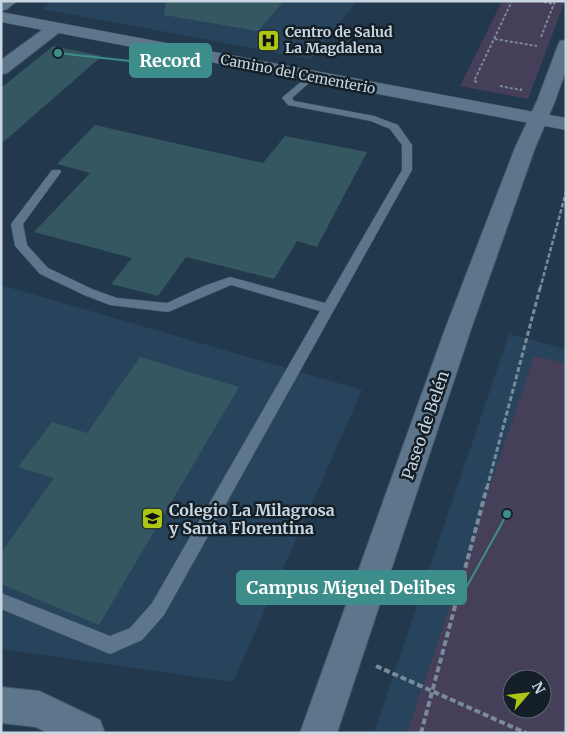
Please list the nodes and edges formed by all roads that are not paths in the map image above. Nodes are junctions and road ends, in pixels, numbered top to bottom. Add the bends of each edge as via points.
1 (9, 1) edge
2 (1, 6) edge
3 (1, 17) edge
4 (55, 28) junction
5 (566, 45) edge
6 (1, 69) edge
7 (312, 76) junction
8 (537, 118) junction
9 (566, 124) edge
10 (56, 172) dead end
11 (329, 308) junction
12 (1, 601) edge
13 (1, 705) edge
14 (87, 733) edge
15 (318, 733) edge

1 - 2 street
3 - 4 main road, Camino del Cementerio
4 - 6 street
4 - 7 main road, Camino del Cementerio
5 - 8 street, Paseo de Belén
7 - 8 main road, Camino del Cementerio
7 - 11 lane via 287,98 291,103 374,119 394,127 407,145 407,170
8 - 9 main road, Camino del Cementerio
8 - 15 street, Paseo de Belén via 457,332
10 - 11 lane via 17,224 21,246 44,271 115,302 168,308 230,282
11 - 12 lane via 158,609 136,634 110,645
13 - 14 street via 39,709

